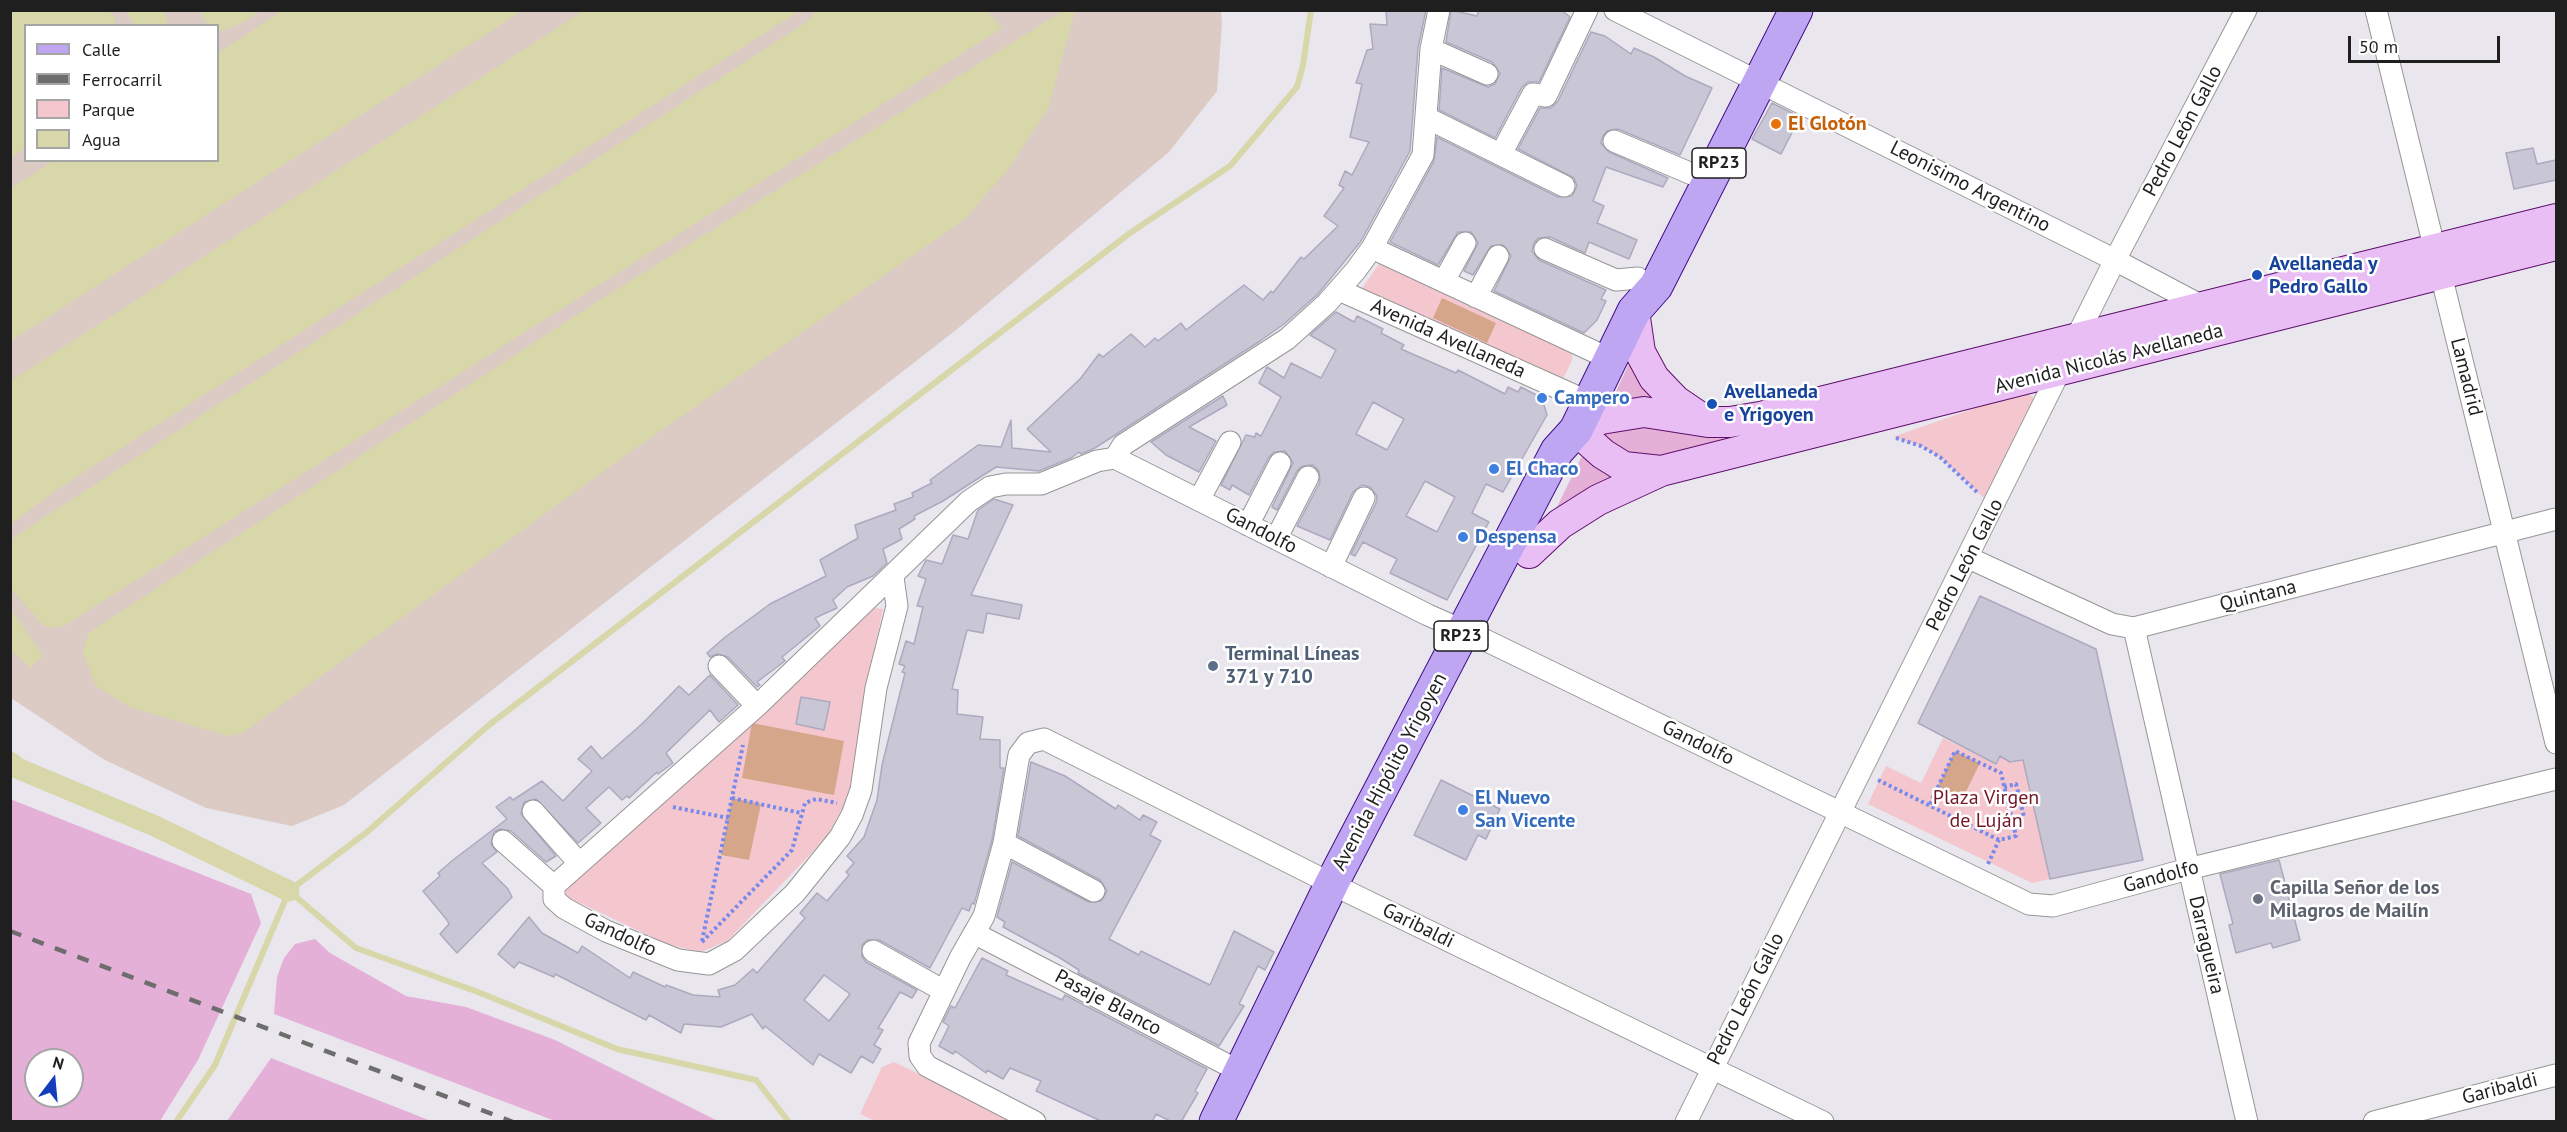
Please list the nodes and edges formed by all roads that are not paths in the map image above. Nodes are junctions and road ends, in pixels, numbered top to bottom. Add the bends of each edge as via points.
1 (1439, 10) edge
2 (1587, 10) edge
3 (1615, 10) edge
4 (1774, 10) edge
5 (1796, 10) edge
6 (2246, 10) edge
7 (2376, 10) edge
8 (1431, 49) junction
9 (1487, 74) dead end
10 (1752, 78) junction
11 (1429, 119) dead end
12 (1614, 141) dead end
13 (1501, 154) junction
14 (1692, 174) junction
15 (1564, 186) dead end
16 (2556, 219) edge
17 (1465, 243) dead end
18 (2556, 246) edge
19 (1372, 248) junction
20 (1545, 249) dead end
21 (1498, 256) dead end
22 (2115, 260) junction
23 (2438, 261) junction
24 (1638, 278) junction
25 (1444, 281) junction
26 (1339, 290) junction
27 (1476, 297) junction
28 (1634, 311) junction
29 (2206, 320) junction
30 (2077, 338) junction
31 (1610, 359) junction
32 (2060, 372) junction
33 (1583, 416) junction
34 (1708, 422) junction
35 (1230, 442) dead end
36 (1115, 458) junction
37 (1280, 463) dead end
38 (1661, 471) junction
39 (1308, 477) dead end
40 (1364, 498) dead end
41 (1199, 500) junction
42 (2556, 519) edge
43 (1248, 525) junction
44 (2504, 532) junction
45 (1276, 539) junction
46 (1529, 553) junction
47 (1970, 558) junction
48 (1331, 567) junction
49 (893, 576) junction
50 (2134, 628) junction
51 (1474, 634) junction
52 (719, 666) dead end
53 (753, 709) junction
54 (2556, 743) edge
55 (2556, 779) edge
56 (534, 811) dead end
57 (1840, 812) junction
58 (503, 840) dead end
59 (1004, 843) junction
60 (579, 863) junction
61 (2188, 869) junction
62 (554, 886) junction
63 (1341, 888) junction
64 (1094, 891) dead end
65 (975, 933) junction
66 (873, 951) dead end
67 (944, 991) junction
68 (1711, 1068) junction
69 (1241, 1072) junction
70 (2556, 1075) edge
71 (1035, 1122) edge
72 (1216, 1122) edge
73 (1238, 1122) edge
74 (1686, 1122) edge
75 (1823, 1122) edge
76 (2247, 1122) edge
77 (2374, 1122) edge

1 - 8 street
2 - 13 street via 1546,96 1533,94
3 - 10 street, Leonisimo Argentino
4 - 10 main road, Avenida Hipólito Yrigoyen / RP23
5 - 10 main road, Avenida Hipólito Yrigoyen / RP23
6 - 22 street, Pedro León Gallo
7 - 23 street, Lamadrid
8 - 9 street
8 - 19 street via 1423,155
10 - 14 main road, Avenida Hipólito Yrigoyen / RP23
10 - 22 street, Leonisimo Argentino
10 - 28 main road, Avenida Hipólito Yrigoyen / RP23 via 1656,286
11 - 13 street
12 - 14 street
13 - 15 street
14 - 24 main road, Avenida Hipólito Yrigoyen / RP23
16 - 23 main road, Avenida Nicolás Avellaneda
17 - 25 street
18 - 23 main road, Avenida Nicolás Avellaneda
19 - 25 street
19 - 26 street
20 - 24 street via 1616,280
21 - 27 street
22 - 29 street, Leonisimo Argentino
22 - 30 street, Pedro León Gallo
23 - 29 main road, Avenida Nicolás Avellaneda
23 - 44 street, Lamadrid
24 - 28 main road, Avenida Hipólito Yrigoyen / RP23
25 - 27 street
26 - 33 street, Avenida Avellaneda
26 - 36 street via 1287,339 1123,445
27 - 31 street
28 - 31 main road, Avenida Hipólito Yrigoyen / RP23
28 - 34 main road via 1640,352 1654,378 1676,401
29 - 30 main road, Avenida Nicolás Avellaneda
29 - 32 main road, Avenida Nicolás Avellaneda
30 - 32 street, Pedro León Gallo
30 - 34 main road, Avenida Nicolás Avellaneda via 1760,417
31 - 33 main road, Avenida Hipólito Yrigoyen / RP23
32 - 38 main road, Avenida Nicolás Avellaneda
32 - 47 street, Pedro León Gallo
33 - 34 main road, Avenida Nicolás Avellaneda via 1601,419 1644,412
33 - 38 main road, Avenida Nicolás Avellaneda via 1608,458 1624,467
33 - 46 main road, Avenida Hipólito Yrigoyen / RP23 via 1574,459
33 - 51 main road, Avenida Hipólito Yrigoyen / RP23 via 1557,451
35 - 41 street
36 - 41 street, Gandolfo
36 - 49 street via 1097,461 1041,484 990,487 969,501
37 - 43 street
38 - 46 main road, Avenida Nicolás Avellaneda via 1598,500 1560,524
39 - 45 street
40 - 48 street
41 - 43 street, Gandolfo
42 - 44 street, Quintana
43 - 45 street, Gandolfo
44 - 50 street, Quintana
44 - 54 street, Lamadrid
45 - 48 street, Gandolfo
46 - 51 main road, Avenida Hipólito Yrigoyen / RP23
47 - 50 street, Quintana via 2112,624
47 - 57 street, Pedro León Gallo
48 - 51 street, Gandolfo
49 - 53 street
49 - 62 street, Gandolfo via 897,606 876,688 861,790 855,806 840,837 795,893 735,950 709,964 683,962 606,931 564,908 555,899
50 - 61 street, Darragueira
51 - 57 street, Gandolfo
51 - 63 main road, Avenida Hipólito Yrigoyen / RP23
52 - 53 street
53 - 60 street
55 - 61 street, Gandolfo
56 - 60 street
57 - 61 street, Gandolfo via 2029,904 2053,906
57 - 68 street, Pedro León Gallo
58 - 62 street, Gandolfo
59 - 63 street, Garibaldi via 1019,755 1028,743 1044,739
59 - 64 street
59 - 65 street via 984,916
60 - 62 street
61 - 76 street, Darragueira
63 - 68 street, Garibaldi
63 - 69 main road, Avenida Hipólito Yrigoyen / RP23
63 - 73 main road, Avenida Hipólito Yrigoyen / RP23
65 - 67 street
65 - 69 street, Pasaje Blanco
66 - 67 street
67 - 71 street via 919,1042 920,1056 927,1066
68 - 74 street, Pedro León Gallo
68 - 75 street, Garibaldi
69 - 72 main road, Avenida Hipólito Yrigoyen / RP23
70 - 77 street, Garibaldi

